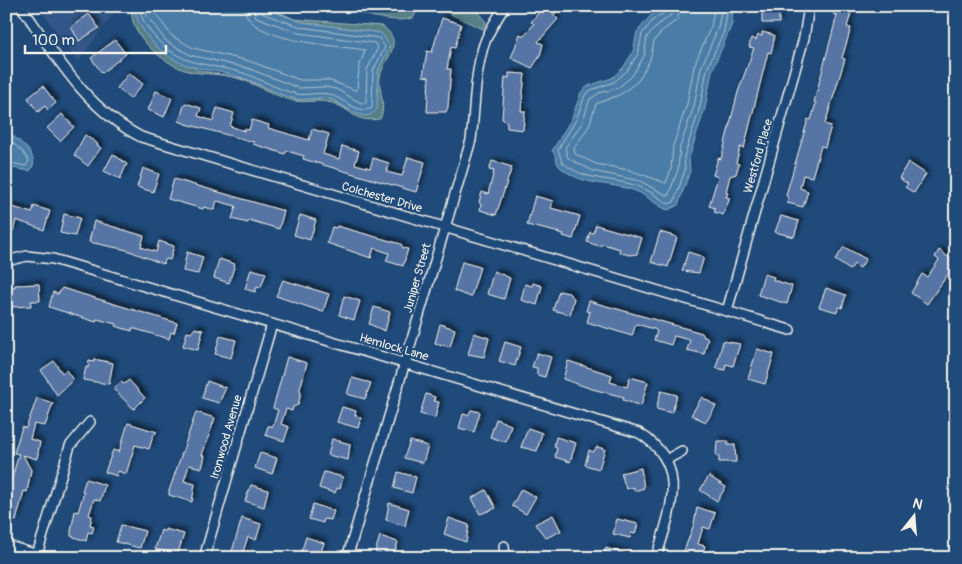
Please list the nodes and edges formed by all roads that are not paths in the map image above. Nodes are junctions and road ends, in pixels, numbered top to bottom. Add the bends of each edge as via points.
1 (21, 6) edge
2 (505, 6) edge
3 (809, 6) edge
4 (445, 228) junction
5 (6, 261) edge
6 (726, 311) junction
7 (272, 324) junction
8 (790, 330) dead end
9 (405, 363) junction
10 (90, 422) dead end
11 (682, 451) dead end
12 (666, 460) junction
13 (6, 545) edge
14 (504, 546) dead end
15 (36, 556) edge
16 (47, 558) edge
17 (204, 558) edge
18 (347, 558) edge
19 (505, 558) edge
20 (656, 558) edge

1 - 4 street, Colchester Drive via 89,100 108,118 135,134
2 - 4 street, Juniper Street via 482,49 470,140
3 - 6 street, Westford Place via 804,38
4 - 6 street, Colchester Drive
4 - 9 street, Juniper Street
5 - 7 street, Hemlock Lane via 27,256 53,259
6 - 8 street, Colchester Drive
7 - 9 street, Hemlock Lane
7 - 17 street, Ironwood Avenue
9 - 12 street, Hemlock Lane via 630,429 652,442
9 - 18 street, Juniper Street
10 - 15 street via 70,446
11 - 12 street
12 - 20 street, Hemlock Lane via 673,481 672,499
13 - 15 street
14 - 19 street
15 - 16 street

